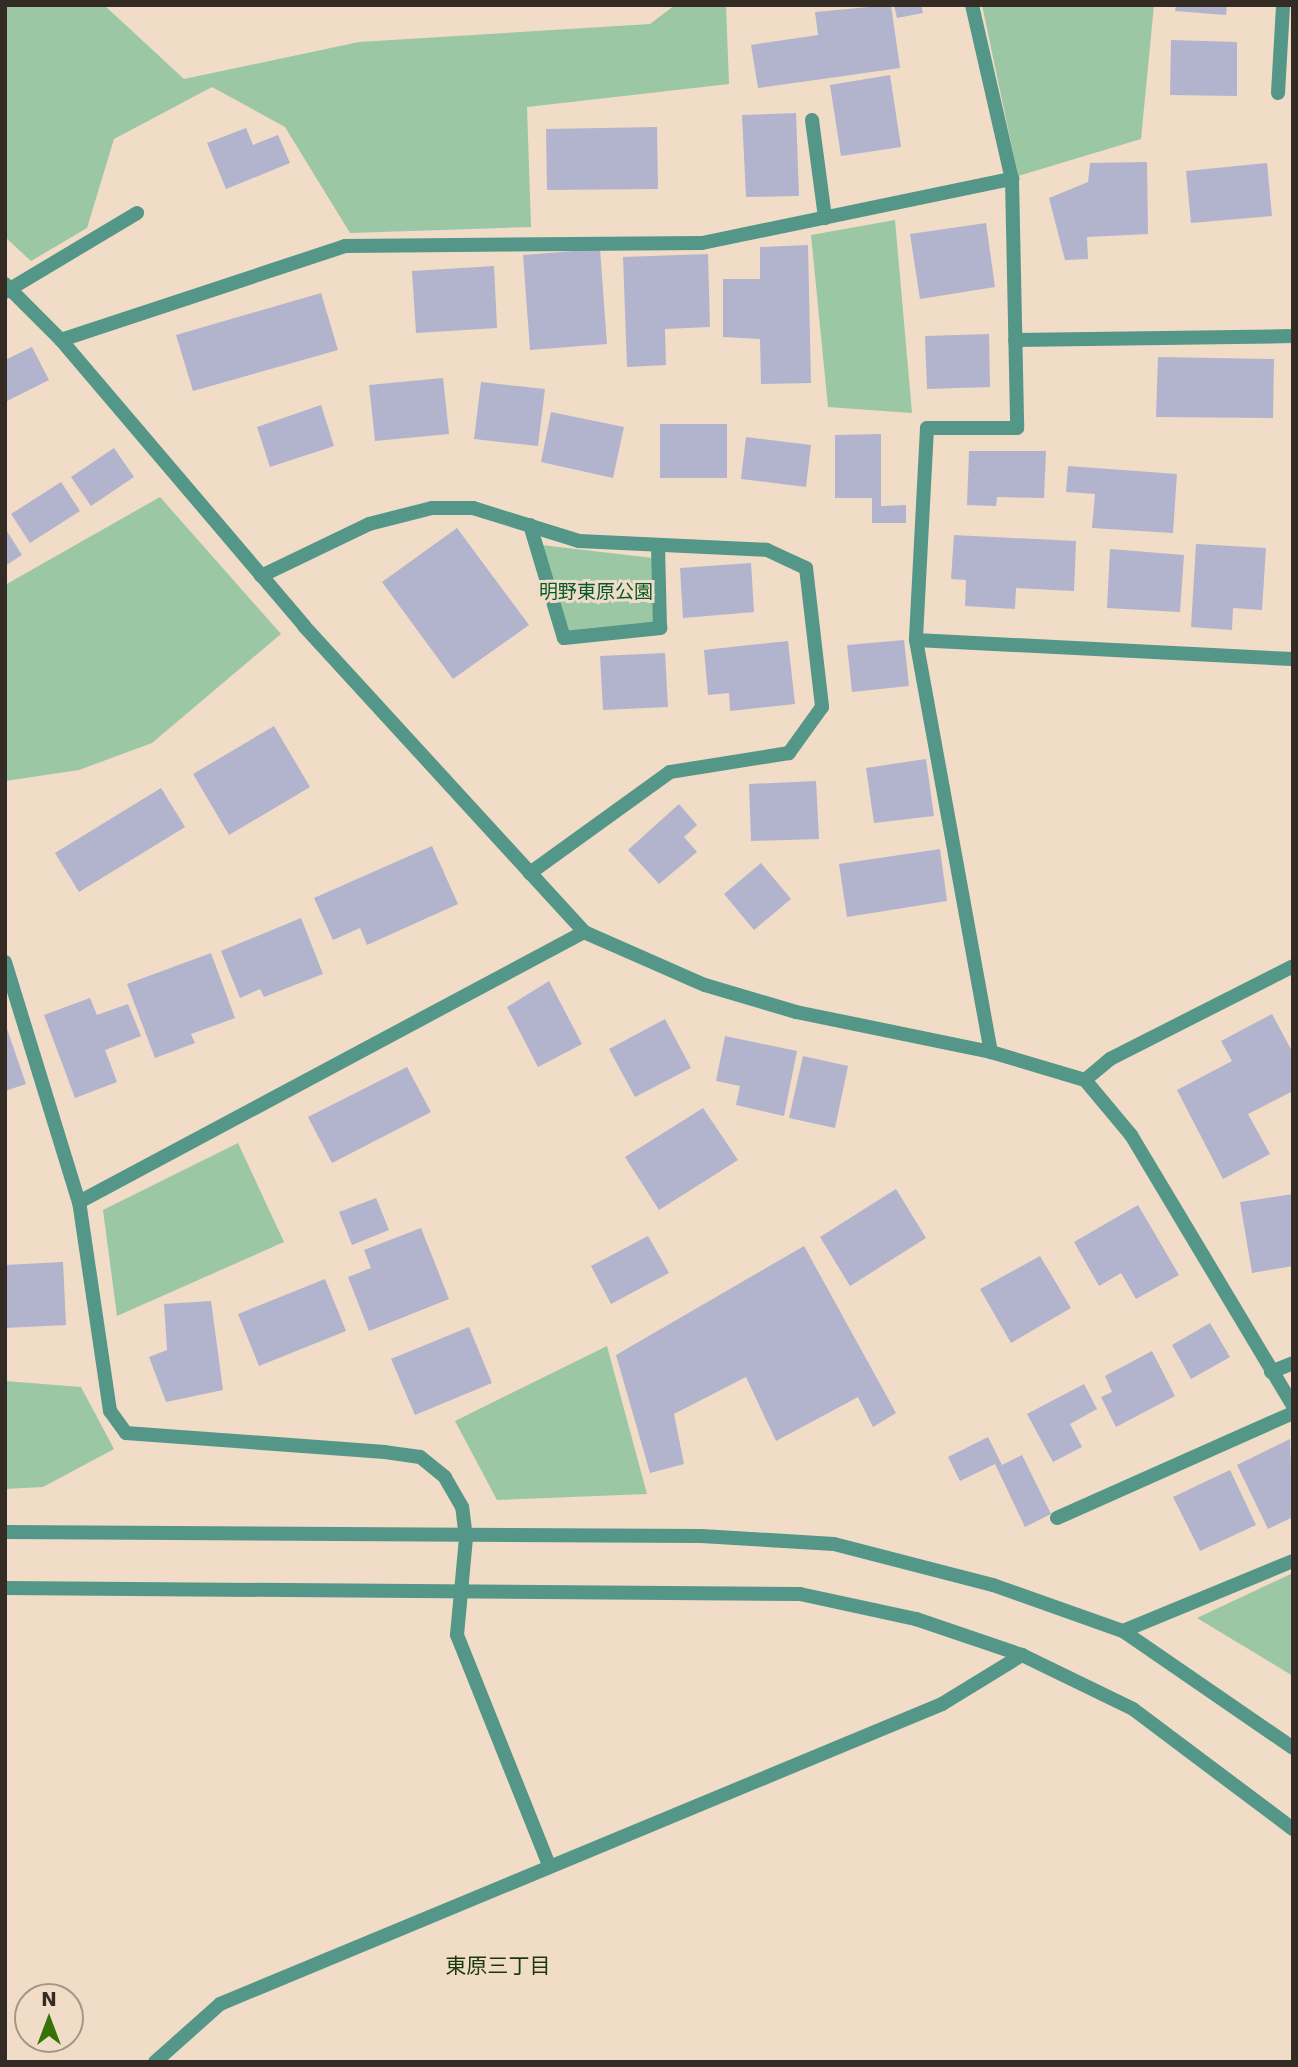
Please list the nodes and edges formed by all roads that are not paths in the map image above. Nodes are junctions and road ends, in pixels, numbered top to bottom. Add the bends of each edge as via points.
1 (972, 5) edge
2 (1283, 5) edge
3 (1278, 93) dead end
4 (812, 120) dead end
5 (1012, 179) junction
6 (137, 212) dead end
7 (825, 218) junction
8 (7, 288) edge
9 (1293, 337) edge
10 (61, 340) junction
11 (1015, 340) junction
12 (530, 525) junction
13 (658, 548) junction
14 (261, 576) junction
15 (916, 640) junction
16 (1293, 659) edge
17 (530, 873) junction
18 (584, 932) junction
19 (5, 962) edge
20 (1293, 966) edge
21 (991, 1052) junction
22 (1085, 1080) junction
23 (79, 1202) junction
24 (1293, 1363) edge
25 (1271, 1372) junction
26 (1293, 1406) edge
27 (1293, 1413) edge
28 (1057, 1518) dead end
29 (5, 1532) edge
30 (466, 1538) junction
31 (1293, 1561) edge
32 (5, 1588) edge
33 (464, 1591) junction
34 (1124, 1632) junction
35 (1023, 1655) junction
36 (1293, 1748) edge
37 (1293, 1829) edge
38 (549, 1865) junction
39 (155, 2062) edge

1 - 5 street
2 - 3 street
4 - 7 street
5 - 7 street
5 - 11 street
6 - 8 street
7 - 10 street via 702,243 345,246
8 - 10 street
9 - 11 street
10 - 14 street
11 - 15 street via 1017,428 927,428
12 - 13 street via 579,541
12 - 13 street via 564,638 660,628
12 - 14 street via 473,508 432,508 369,524
13 - 17 street via 767,550 806,568 822,707 789,753 670,772
14 - 17 street
15 - 16 street
15 - 21 street
17 - 18 street
18 - 21 street via 705,985 783,1008
18 - 23 street
19 - 23 street
20 - 22 street via 1110,1059
21 - 22 street
22 - 25 street via 1131,1135
23 - 30 street via 110,1411 126,1433 420,1457 445,1477 462,1507
24 - 25 street
25 - 26 street
27 - 28 street
29 - 30 street
30 - 33 street
30 - 34 street via 701,1536 834,1544 993,1585
31 - 34 street
32 - 33 street
33 - 35 street via 800,1594 916,1619
33 - 38 street via 457,1635
34 - 36 street
35 - 37 street via 1132,1709
35 - 38 street via 942,1704
38 - 39 street via 220,2004

